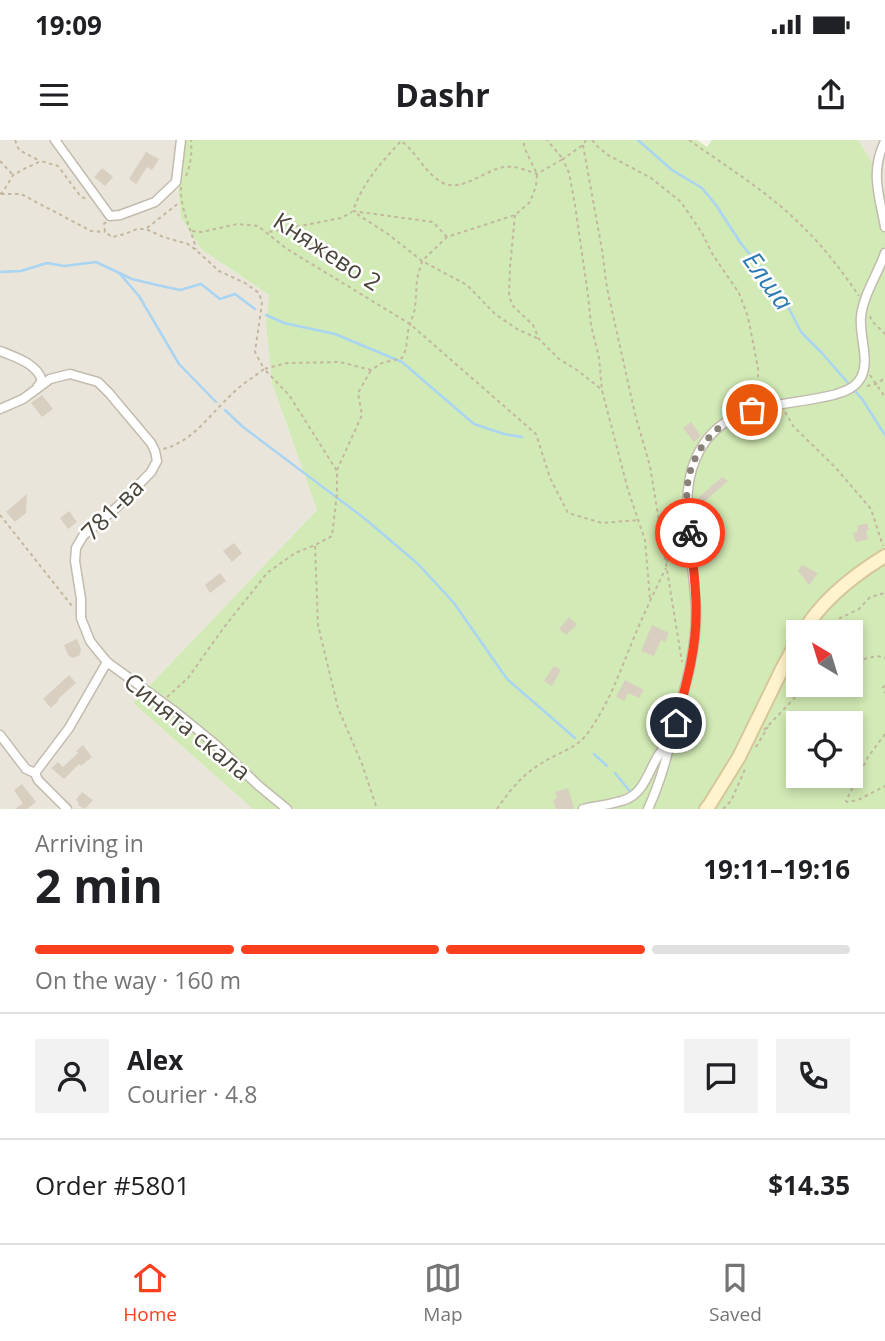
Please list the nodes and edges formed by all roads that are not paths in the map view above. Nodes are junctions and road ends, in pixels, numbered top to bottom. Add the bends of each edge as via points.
1 (55, 140) edge
2 (180, 140) edge
3 (885, 141) edge
4 (885, 227) edge
5 (885, 253) edge
6 (0, 351) edge
7 (35, 390) junction
8 (0, 409) edge
9 (885, 555) edge
10 (811, 620) edge
11 (90, 641) joint
12 (107, 662) junction
13 (786, 662) edge
14 (0, 735) edge
15 (670, 743) junction
16 (35, 773) junction
17 (67, 809) edge
18 (287, 809) edge
19 (583, 809) edge
20 (648, 809) edge
21 (706, 809) edge

1 - 2 street via 110,216 155,202 179,184
3 - 4 street via 876,173
5 - 15 street via 864,303 860,320 864,366 853,387 738,415 712,433 697,455 687,488 696,616 693,650
6 - 7 street via 40,373 42,381
7 - 8 street, 781-ва
7 - 11 street, 781-ва via 50,379 70,374 98,382 155,451 157,461 151,472 76,548 81,618
9 - 10 street via 843,586
11 - 12 street, Синята скала
12 - 16 street via 69,729
12 - 18 street, Синята скала via 215,744
13 - 21 street via 739,757
14 - 16 street via 26,769
15 - 19 street via 658,753 638,791 627,799
15 - 20 street
16 - 17 street

